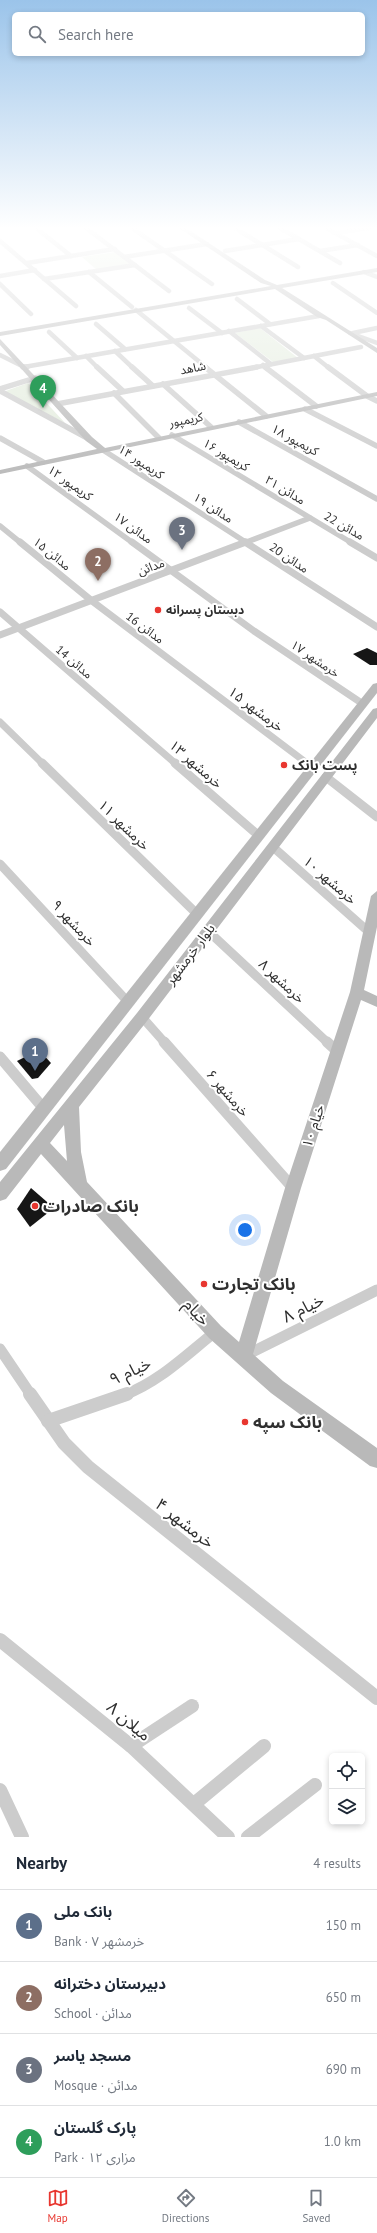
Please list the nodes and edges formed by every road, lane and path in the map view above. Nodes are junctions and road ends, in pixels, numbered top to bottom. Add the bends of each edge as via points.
1 (106, 314) edge
2 (140, 314) edge
3 (197, 314) edge
4 (256, 314) edge
5 (316, 314) edge
6 (319, 316) junction
7 (80, 318) junction
8 (96, 324) dead end
9 (270, 324) junction
10 (261, 326) junction
11 (377, 328) edge
12 (0, 330) edge
13 (229, 331) junction
14 (49, 332) dead end
15 (222, 333) junction
16 (350, 333) junction
17 (0, 334) edge
18 (0, 341) edge
19 (174, 341) junction
20 (377, 343) edge
21 (361, 347) junction
22 (125, 350) junction
23 (115, 351) junction
24 (377, 351) edge
25 (0, 355) edge
26 (86, 356) junction
27 (314, 356) junction
28 (77, 358) junction
29 (304, 358) junction
30 (377, 358) edge
31 (271, 364) junction
32 (263, 365) junction
33 (24, 367) junction
34 (215, 374) junction
35 (35, 378) junction
36 (163, 384) junction
37 (153, 386) junction
38 (0, 390) edge
39 (123, 391) junction
40 (114, 393) junction
41 (377, 394) edge
42 (367, 396) junction
43 (377, 401) edge
44 (57, 404) junction
45 (316, 406) junction
46 (305, 409) junction
47 (266, 416) junction
48 (240, 422) junction
49 (211, 427) junction
50 (172, 435) junction
51 (0, 438) edge
52 (159, 438) junction
53 (90, 439) junction
54 (377, 446) edge
55 (102, 450) junction
56 (43, 462) junction
57 (27, 466) junction
58 (0, 472) edge
59 (248, 481) joint
60 (168, 492) joint
61 (377, 499) edge
62 (100, 518) joint
63 (310, 518) junction
64 (0, 526) edge
65 (246, 542) junction
66 (377, 558) edge
67 (172, 571) junction
68 (92, 601) junction
69 (0, 612) edge
70 (18, 628) junction
71 (377, 628) edge
72 (254, 631) joint
73 (0, 635) edge
74 (185, 672) joint
75 (377, 686) edge
76 (363, 704) junction
77 (116, 712) joint
78 (375, 715) edge
79 (0, 722) edge
80 (313, 768) junction
81 (326, 777) junction
82 (377, 817) edge
83 (259, 836) junction
84 (272, 848) junction
85 (0, 864) edge
86 (224, 880) junction
87 (240, 890) junction
88 (377, 896) edge
89 (375, 911) edge
90 (197, 914) junction
91 (207, 930) junction
92 (370, 933) junction
93 (356, 992) junction
94 (128, 1002) junction
95 (377, 1002) edge
96 (142, 1017) junction
97 (337, 1051) junction
98 (0, 1057) edge
99 (71, 1104) junction
100 (44, 1109) junction
101 (40, 1142) junction
102 (0, 1164) edge
103 (80, 1185) junction
104 (293, 1188) junction
105 (0, 1194) edge
106 (377, 1290) edge
107 (215, 1332) junction
108 (0, 1349) edge
109 (244, 1356) junction
110 (48, 1420) junction
111 (377, 1459) edge
112 (0, 1640) edge
113 (377, 1698) edge
114 (192, 1706) dead end
115 (131, 1746) junction
116 (264, 1746) dead end
117 (315, 1785) dead end
118 (0, 1790) edge
119 (194, 1804) junction
120 (22, 1837) edge
121 (228, 1837) edge
122 (248, 1837) edge

1 - 7 main road
2 - 19 street
3 - 15 street
4 - 9 street
5 - 6 main road
6 - 9 street
6 - 16 main road via 328,318
6 - 21 main road via 321,320
7 - 12 main road
7 - 17 main road
8 - 22 street
9 - 10 street
10 - 13 street
10 - 29 street
11 - 16 street
13 - 15 street
13 - 31 street
14 - 28 street
15 - 19 street
16 - 20 street
16 - 24 main road
18 - 33 main road
19 - 22 street
19 - 34 street
21 - 27 street, شاهد
21 - 30 main road
22 - 23 street
23 - 26 street
23 - 37 street
25 - 33 street
26 - 28 street
26 - 39 street
27 - 29 street, شاهد
27 - 42 street
28 - 33 street
29 - 31 street, شاهد
31 - 32 street, شاهد
32 - 34 street, شاهد
32 - 45 street
33 - 35 main road
34 - 36 street, شاهد
34 - 47 street
35 - 38 street
35 - 44 main road
36 - 37 street, شاهد
36 - 49 street
37 - 39 street, شاهد
38 - 53 street
39 - 40 street, شاهد
40 - 44 street, شاهد
40 - 52 street
41 - 42 main road, کریمپور
42 - 43 street
42 - 45 main road, کریمپور
44 - 53 main road
45 - 46 main road, کریمپور
46 - 47 main road, کریمپور
46 - 54 street
47 - 48 main road, کریمپور
48 - 49 main road, کریمپور
48 - 61 street, کریمپور ۱۸
49 - 50 main road, کریمپور
50 - 52 main road, کریمپور
50 - 59 street, کریمپور ۱۶
51 - 56 street
52 - 55 main road, کریمپور
53 - 55 main road
55 - 56 main road, کریمپور
55 - 60 street, کریمپور ۱۴
56 - 57 main road, کریمپور
57 - 58 main road, کریمپور
57 - 62 street, کریمپور ۱۲
59 - 63 street, مدائن ۲۱
60 - 65 street, مدائن ۱۹
62 - 67 street, مدائن ۱۷
63 - 65 street, مدائن
63 - 66 street, مدائن 22
64 - 68 street, مدائن ۱۵
65 - 67 street, مدائن
65 - 71 street, مدائن 20
67 - 68 street, مدائن
67 - 72 street, مدائن ۱۷
68 - 70 street, مدائن
68 - 74 street, مدائن 16
69 - 70 street, مدائن 14
70 - 73 street, مدائن
70 - 77 street, مدائن 14
72 - 76 street, خرمشهر ۱۷
74 - 80 street, خرمشهر ۱۵
75 - 76 main road, بلوار خرمشهر
76 - 80 main road, بلوار خرمشهر
77 - 83 street, خرمشهر ۱۳
78 - 81 main road, بلوار خرمشهر
79 - 90 street, خرمشهر ۱۱
80 - 83 main road, بلوار خرمشهر
81 - 82 street
81 - 84 main road, بلوار خرمشهر
83 - 86 main road, بلوار خرمشهر
84 - 87 main road, بلوار خرمشهر
84 - 92 street, خرمشهر ۱۰
85 - 94 street, خرمشهر ۹
86 - 87 main road
86 - 90 main road, بلوار خرمشهر
87 - 91 main road, بلوار خرمشهر
88 - 89 main road, خیام ۱۰
89 - 92 main road, خیام ۱۰
90 - 94 main road, بلوار خرمشهر
91 - 96 main road, بلوار خرمشهر
91 - 97 street, خرمشهر ۸
92 - 93 main road, خیام ۱۰
93 - 95 main road
93 - 97 main road, خیام ۱۰
94 - 100 main road, بلوار خرمشهر
96 - 99 main road, بلوار خرمشهر
96 - 104 street, خرمشهر ۶
97 - 104 main road, خیام ۱۰
98 - 100 street
99 - 101 main road, بلوار خرمشهر
99 - 103 main road via 73,1152
100 - 102 main road, بلوار خرمشهر
101 - 103 main road, خیام
101 - 105 main road, بلوار خرمشهر
103 - 107 main road, خیام
104 - 109 main road, خیام ۱۰
106 - 109 street, خیام ۸
107 - 109 main road, خیام
107 - 110 street, خیام ۹ via 140,1389
108 - 110 street, خرمشهر ۴
109 - 111 main road, خیام via 277,1387
110 - 113 street, خرمشهر ۴ via 74,1453 126,1499
112 - 115 street, میلان ۸
114 - 115 street
115 - 119 street, میلان ۸
116 - 119 street
117 - 122 street
118 - 120 street
119 - 121 street, میلان ۸

